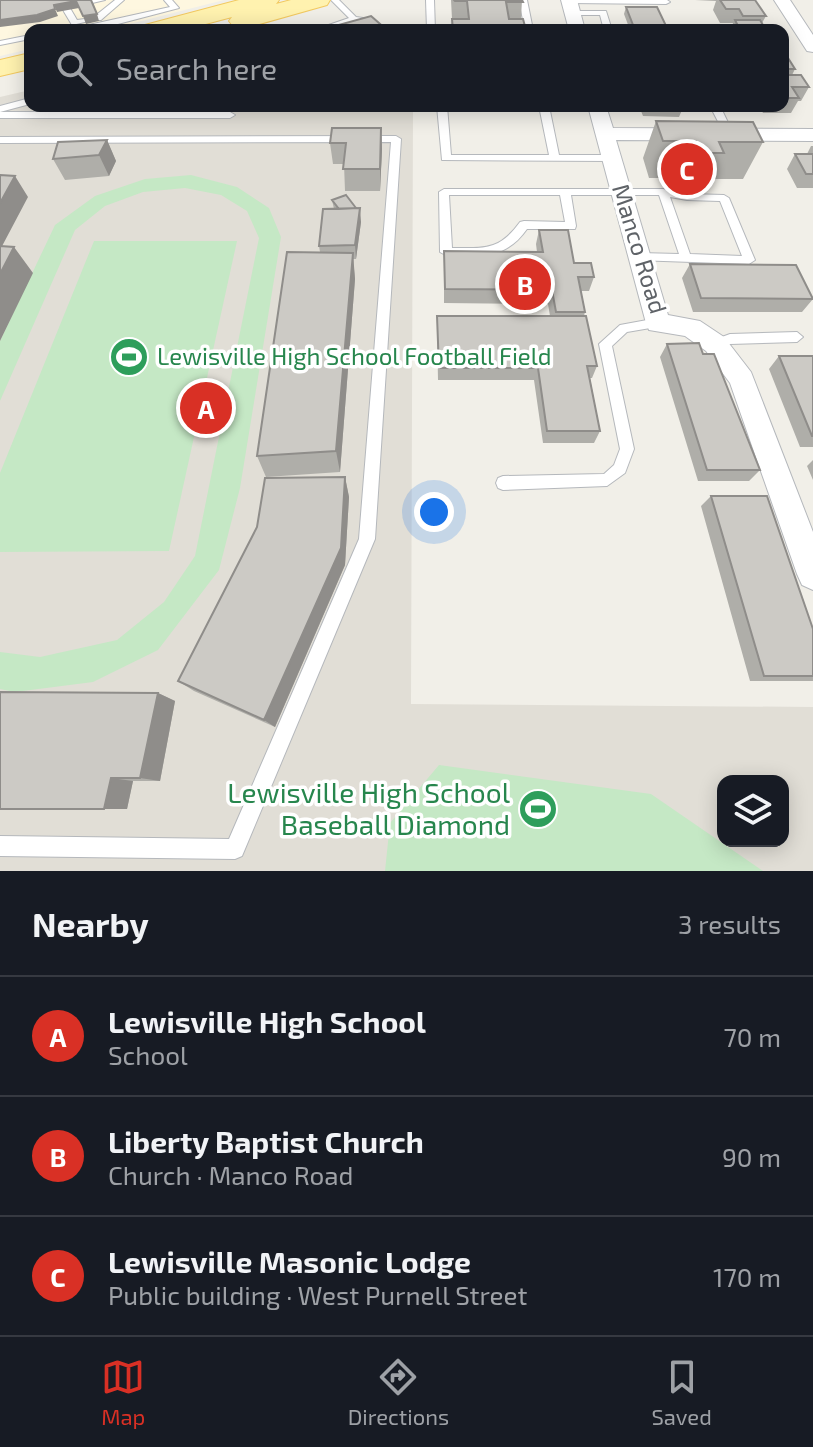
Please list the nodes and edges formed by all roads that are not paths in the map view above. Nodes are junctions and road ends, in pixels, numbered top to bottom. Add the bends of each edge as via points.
1 (101, 0) edge
2 (118, 0) edge
3 (168, 0) edge
4 (267, 0) edge
5 (318, 0) edge
6 (335, 0) edge
7 (430, 0) edge
8 (782, 0) edge
9 (666, 2) dead end
10 (524, 5) edge
11 (572, 11) edge
12 (69, 12) edge
13 (83, 17) edge
14 (352, 17) junction
15 (515, 19) edge
16 (203, 23) edge
17 (181, 24) edge
18 (334, 24) edge
19 (376, 24) edge
20 (431, 24) edge
21 (606, 24) edge
22 (24, 38) edge
23 (0, 43) edge
24 (813, 47) edge
25 (24, 62) edge
26 (0, 68) edge
27 (24, 78) edge
28 (0, 84) edge
29 (24, 103) edge
30 (0, 112) edge
31 (24, 112) edge
32 (231, 112) edge
33 (442, 112) edge
34 (545, 112) edge
35 (599, 112) edge
36 (718, 112) edge
37 (605, 134) junction
38 (729, 135) junction
39 (813, 135) edge
40 (0, 140) edge
41 (223, 140) junction
42 (555, 158) junction
43 (612, 158) junction
44 (565, 192) junction
45 (621, 192) junction
46 (663, 192) junction
47 (639, 257) junction
48 (686, 258) junction
49 (658, 323) junction
50 (797, 337) dead end
51 (715, 344) junction
52 (503, 483) dead end
53 (813, 574) edge
54 (0, 846) edge

1 - 2 lane via 95,10
3 - 16 lane
4 - 16 main road
5 - 16 main road
6 - 14 lane
7 - 20 lane
8 - 24 street
9 - 11 lane
10 - 15 lane
11 - 21 lane via 603,13
12 - 13 lane via 75,23
14 - 18 lane
14 - 19 lane
16 - 17 lane
22 - 23 lane
25 - 26 main road
27 - 28 main road
29 - 30 lane
30 - 31 lane
32 - 41 lane
33 - 42 lane via 446,158
34 - 42 lane
35 - 37 street, Manco Road
36 - 38 lane
37 - 38 street
37 - 43 street, Manco Road
38 - 39 street
40 - 41 lane
41 - 54 lane via 396,139 367,539 235,849
42 - 43 lane
43 - 45 street, Manco Road
44 - 44 lane via 444,192 446,252 500,251 524,225 571,226
44 - 45 lane
45 - 46 lane
45 - 47 street, Manco Road
46 - 48 lane
46 - 48 lane via 724,198 749,260
47 - 48 lane
47 - 49 street, Manco Road
49 - 51 street, Manco Road via 691,328
49 - 52 lane via 624,328 605,344 627,449 620,469 607,480
50 - 51 lane
51 - 53 street, Manco Road via 742,379

